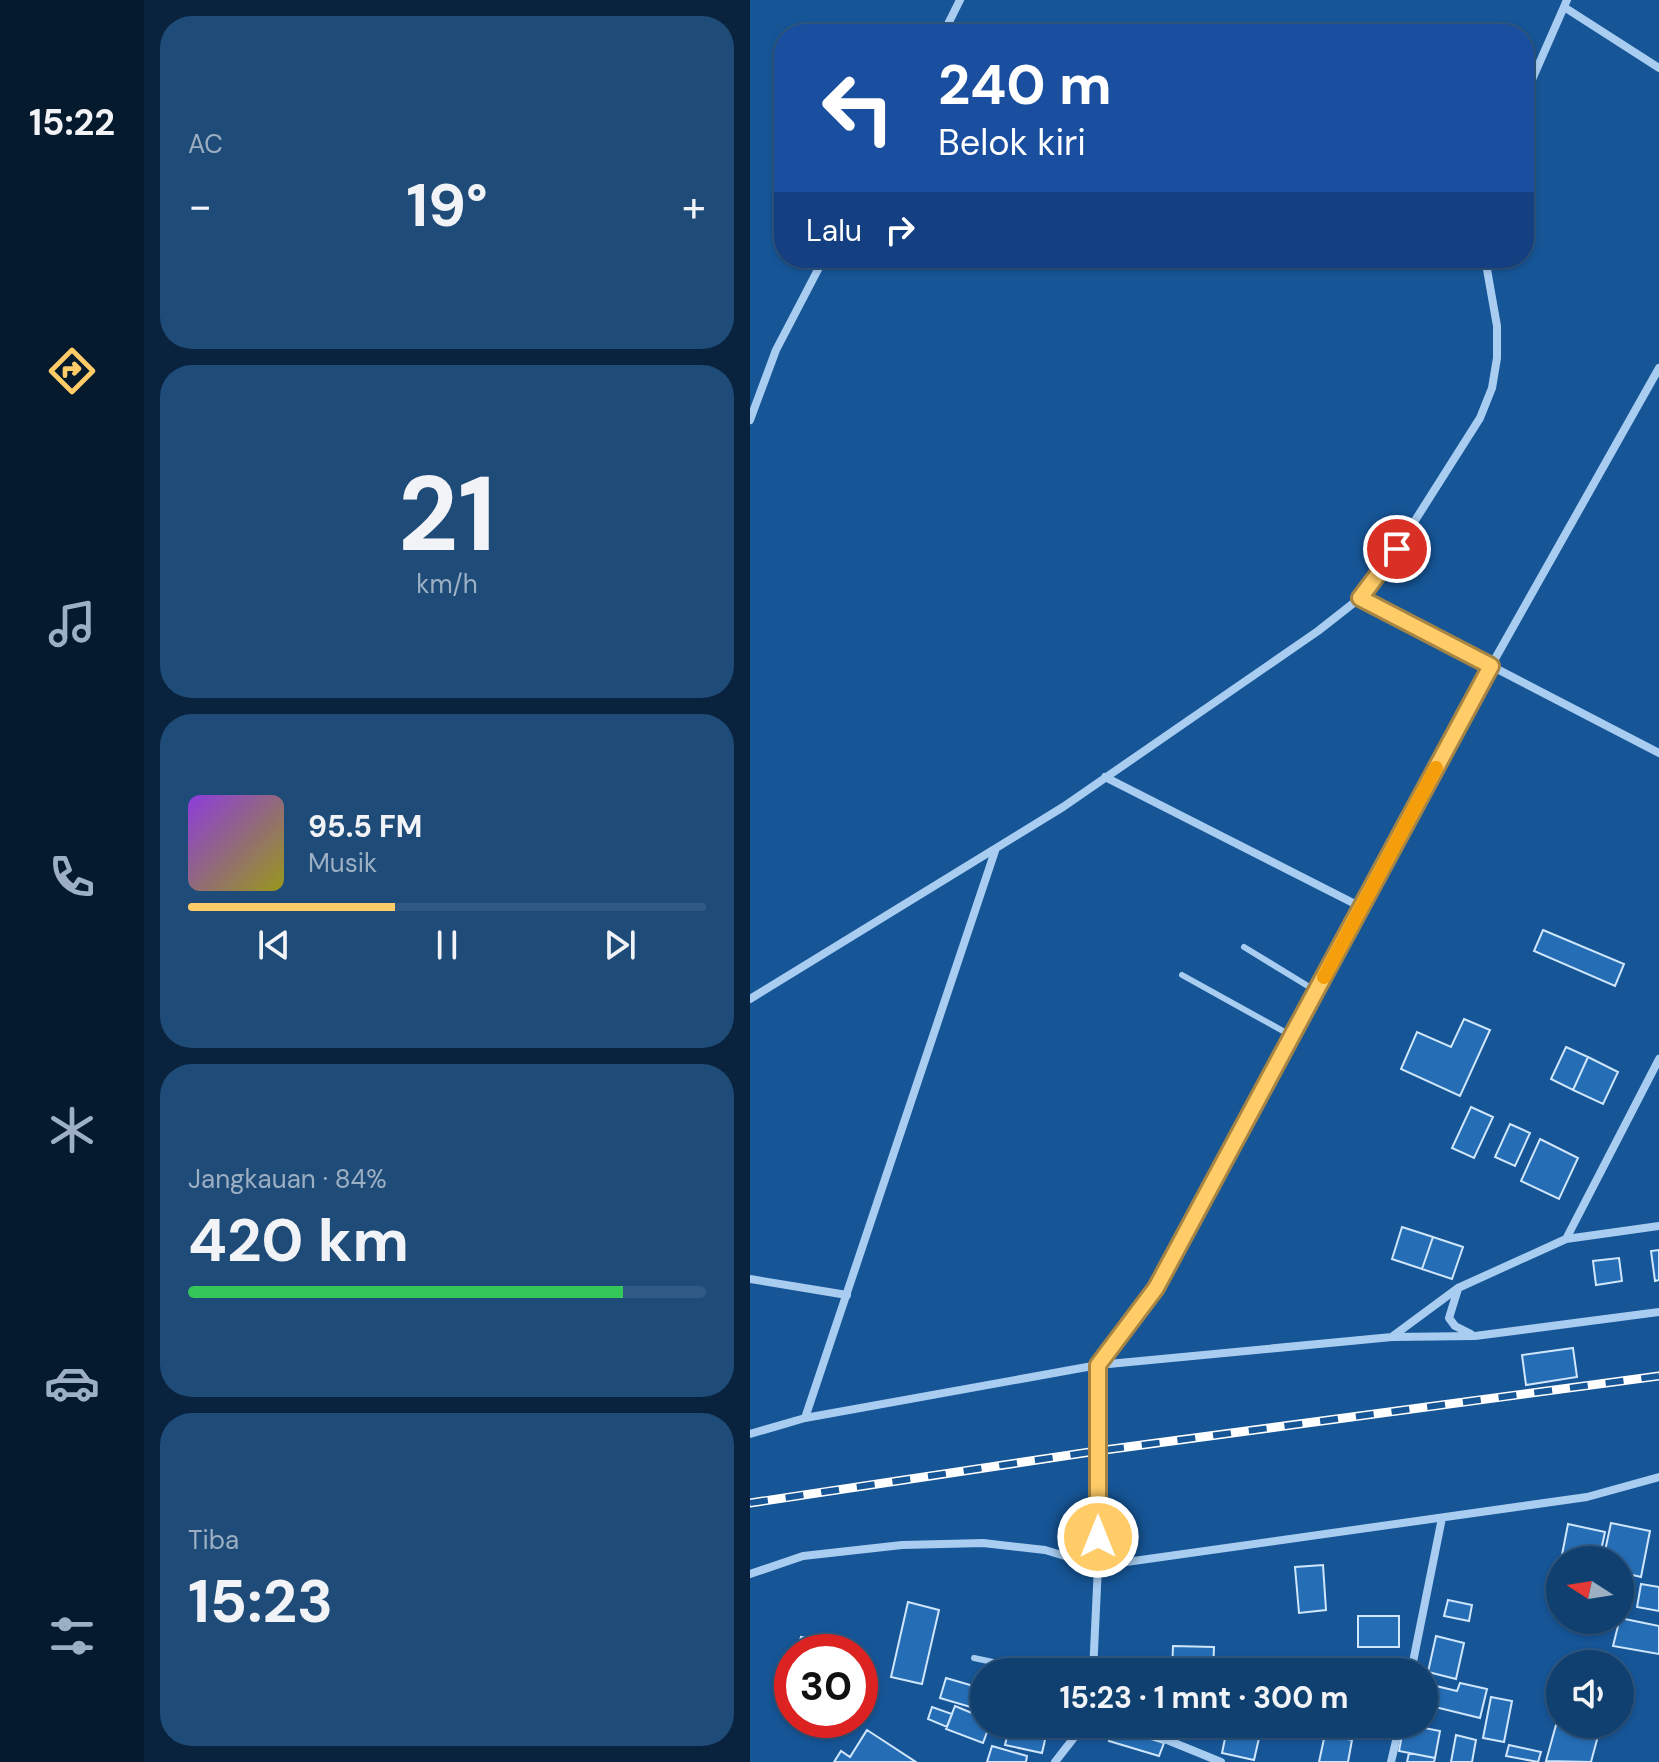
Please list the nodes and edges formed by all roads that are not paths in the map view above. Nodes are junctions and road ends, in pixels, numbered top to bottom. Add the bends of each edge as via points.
1 (960, 0) edge
2 (1566, 3) edge
3 (948, 24) edge
4 (1659, 68) edge
5 (1534, 75) edge
6 (819, 268) edge
7 (1487, 268) edge
8 (1659, 368) edge
9 (751, 414) edge
10 (1360, 598) junction
11 (1491, 666) junction
12 (1659, 753) edge
13 (1105, 777) junction
14 (995, 850) junction
15 (1361, 907) junction
16 (1244, 947) dead end
17 (1182, 975) dead end
18 (1316, 991) junction
19 (750, 999) edge
20 (1292, 1036) junction
21 (1659, 1059) edge
22 (1659, 1226) edge
23 (1566, 1239) junction
24 (750, 1279) edge
25 (1458, 1288) junction
26 (847, 1295) junction
27 (1659, 1312) edge
28 (1475, 1336) junction
29 (1392, 1337) junction
30 (1098, 1365) junction
31 (805, 1418) junction
32 (750, 1434) edge
33 (1659, 1477) edge
34 (1442, 1518) junction
35 (1098, 1566) junction
36 (750, 1574) edge
37 (1094, 1658) edge
38 (1414, 1658) edge
39 (1074, 1738) edge
40 (1162, 1738) edge
41 (1397, 1738) edge
42 (1055, 1762) edge
43 (1221, 1762) edge
44 (1391, 1762) edge

1 - 3 street
2 - 4 street
2 - 5 street
6 - 9 street via 776,350
7 - 10 street via 1497,326 1492,388 1472,431
8 - 11 street
10 - 11 street
10 - 13 street
11 - 12 street
11 - 15 street
13 - 14 street
13 - 15 street
14 - 19 street
14 - 26 street
15 - 18 street
16 - 18 lane
17 - 20 lane
18 - 20 street
20 - 30 street via 1156,1288
21 - 23 street
22 - 23 street
23 - 25 street
24 - 26 street
25 - 28 street via 1449,1318
25 - 29 street
26 - 31 street
27 - 28 street
28 - 29 street
29 - 30 street
30 - 31 street
30 - 35 street
31 - 32 street
33 - 34 street via 1587,1497
34 - 35 street
34 - 38 street
35 - 36 street via 1045,1550 929,1544 803,1556
35 - 37 street
39 - 42 street
40 - 43 street
41 - 44 street

